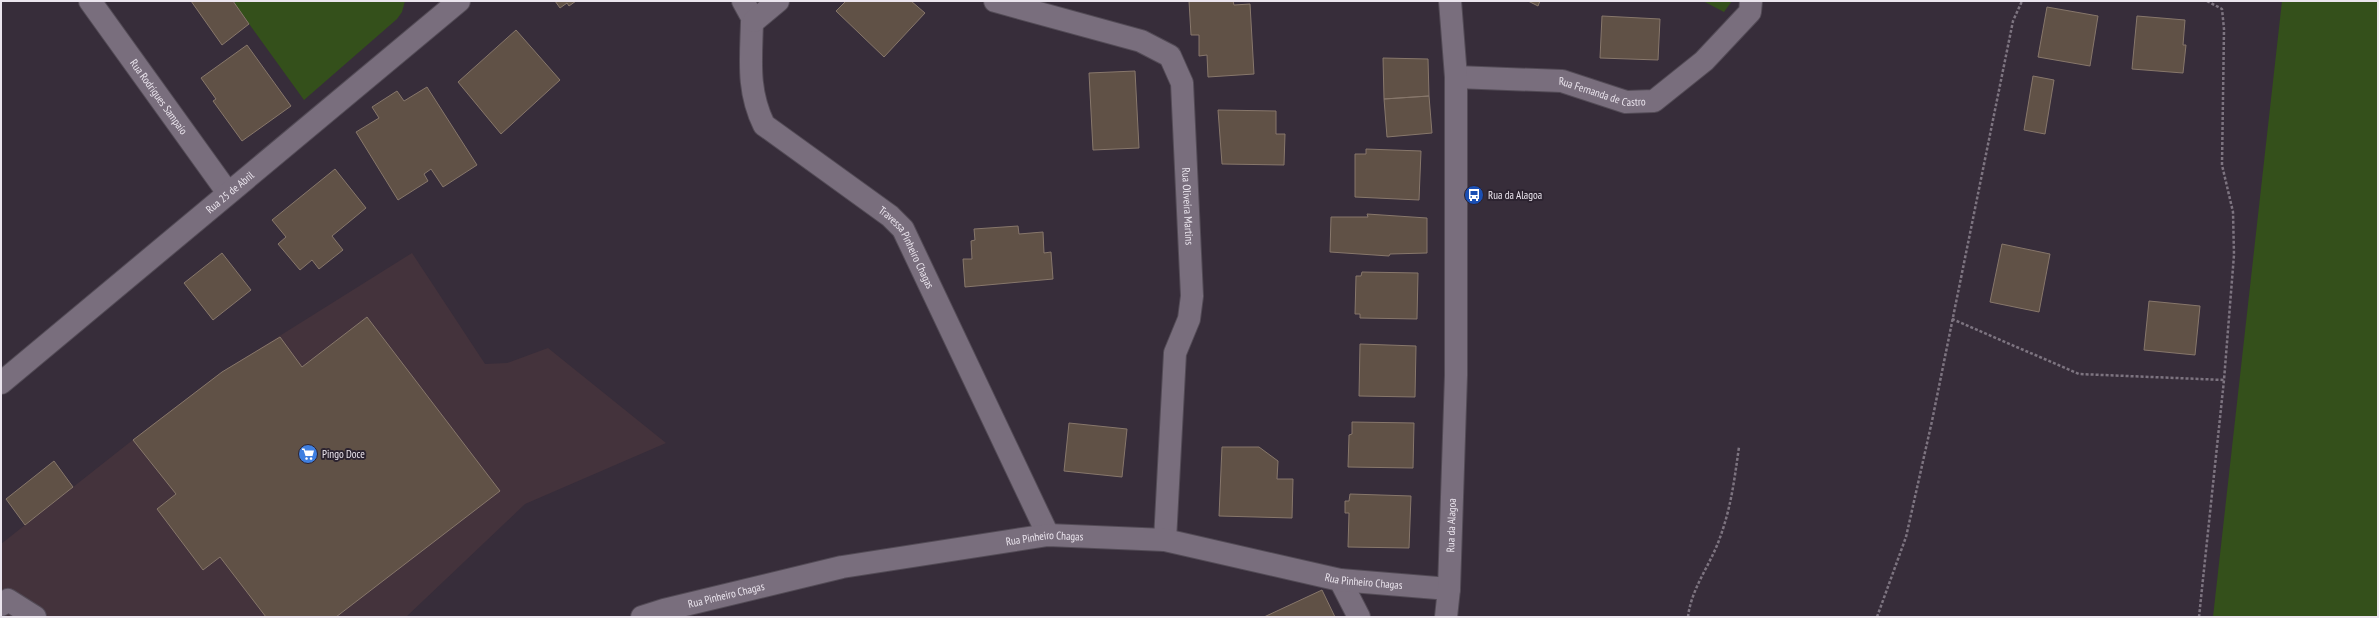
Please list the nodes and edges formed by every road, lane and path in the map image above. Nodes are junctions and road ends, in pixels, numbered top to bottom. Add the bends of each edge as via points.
1 (90, 1) edge
2 (743, 1) edge
3 (778, 1) edge
4 (995, 1) edge
5 (1450, 1) edge
6 (1750, 1) edge
7 (2022, 1) edge
8 (2208, 1) edge
9 (450, 4) edge
10 (754, 21) junction
11 (1456, 77) junction
12 (228, 194) junction
13 (1952, 319) junction
14 (2224, 380) junction
15 (1, 383) edge
16 (1739, 447) dead end
17 (1048, 535) junction
18 (1165, 540) junction
19 (1340, 580) junction
20 (1449, 589) junction
21 (1, 606) edge
22 (35, 617) edge
23 (642, 617) edge
24 (1359, 617) edge
25 (1446, 617) edge
26 (1688, 617) edge
27 (1877, 617) edge
28 (2199, 617) edge

1 - 12 street, Rua Rodrigues Sampaio
2 - 10 street
3 - 10 street
4 - 18 street, Rua Oliveira Martins via 1141,41 1170,56 1182,83 1192,296 1189,319 1175,353
5 - 11 street, Rua da Alagoa
6 - 11 street, Rua Fernanda de Castro via 1750,12 1704,60 1654,101 1626,102 1562,81
7 - 13 path via 2013,21
8 - 14 path via 2222,10 2222,165 2233,212 2234,255
9 - 12 street, Rua 25 de Abril
10 - 17 street, Travessa Pinheiro Chagas via 750,77 755,106 764,126 890,216 903,229
11 - 20 street, Rua da Alagoa via 1456,375
12 - 15 street, Rua 25 de Abril
13 - 14 path via 2079,374
13 - 27 path via 1906,537
14 - 28 path
16 - 26 path via 1730,508 1717,545 1703,571
17 - 18 street, Rua Pinheiro Chagas
17 - 23 street, Rua Pinheiro Chagas via 842,567
18 - 19 street, Rua Pinheiro Chagas
19 - 20 street, Rua Pinheiro Chagas
19 - 24 street
20 - 25 street, Rua da Alagoa
21 - 22 street via 8,600

